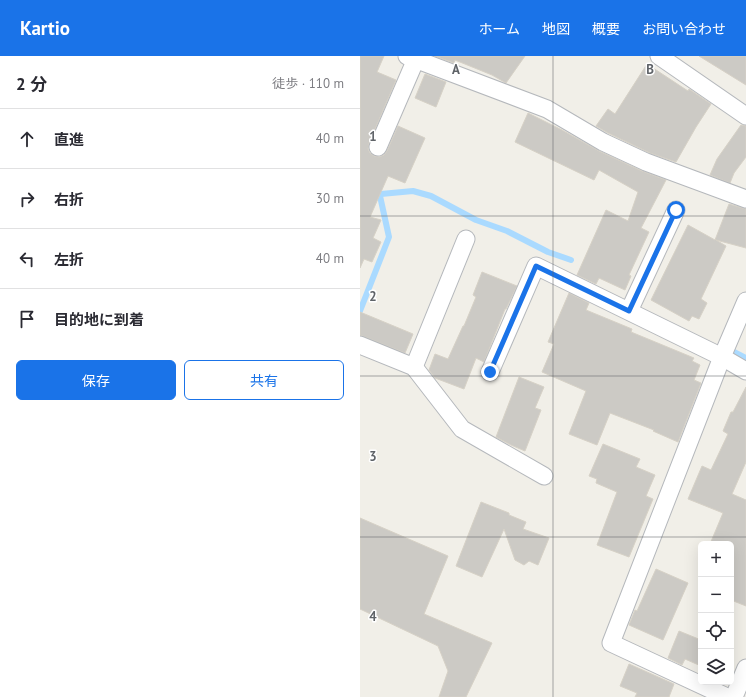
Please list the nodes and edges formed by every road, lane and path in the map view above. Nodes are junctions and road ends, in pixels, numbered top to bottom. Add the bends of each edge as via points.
1 (659, 56) edge
2 (412, 58) edge
3 (746, 116) edge
4 (378, 147) dead end
5 (746, 199) edge
6 (676, 210) dead end
7 (466, 239) dead end
8 (746, 301) edge
9 (629, 311) junction
10 (360, 346) edge
11 (722, 357) junction
12 (414, 367) junction
13 (746, 371) edge
14 (490, 372) dead end
15 (544, 476) dead end
16 (746, 668) edge
17 (727, 697) edge
18 (734, 697) edge

1 - 3 street
2 - 4 street
2 - 5 street via 546,109 603,142 646,162
6 - 9 street
7 - 12 street
8 - 11 street
9 - 11 street
9 - 14 street via 536,266
10 - 12 street
11 - 13 street
11 - 17 street via 611,643
12 - 15 street via 462,429
16 - 18 street

